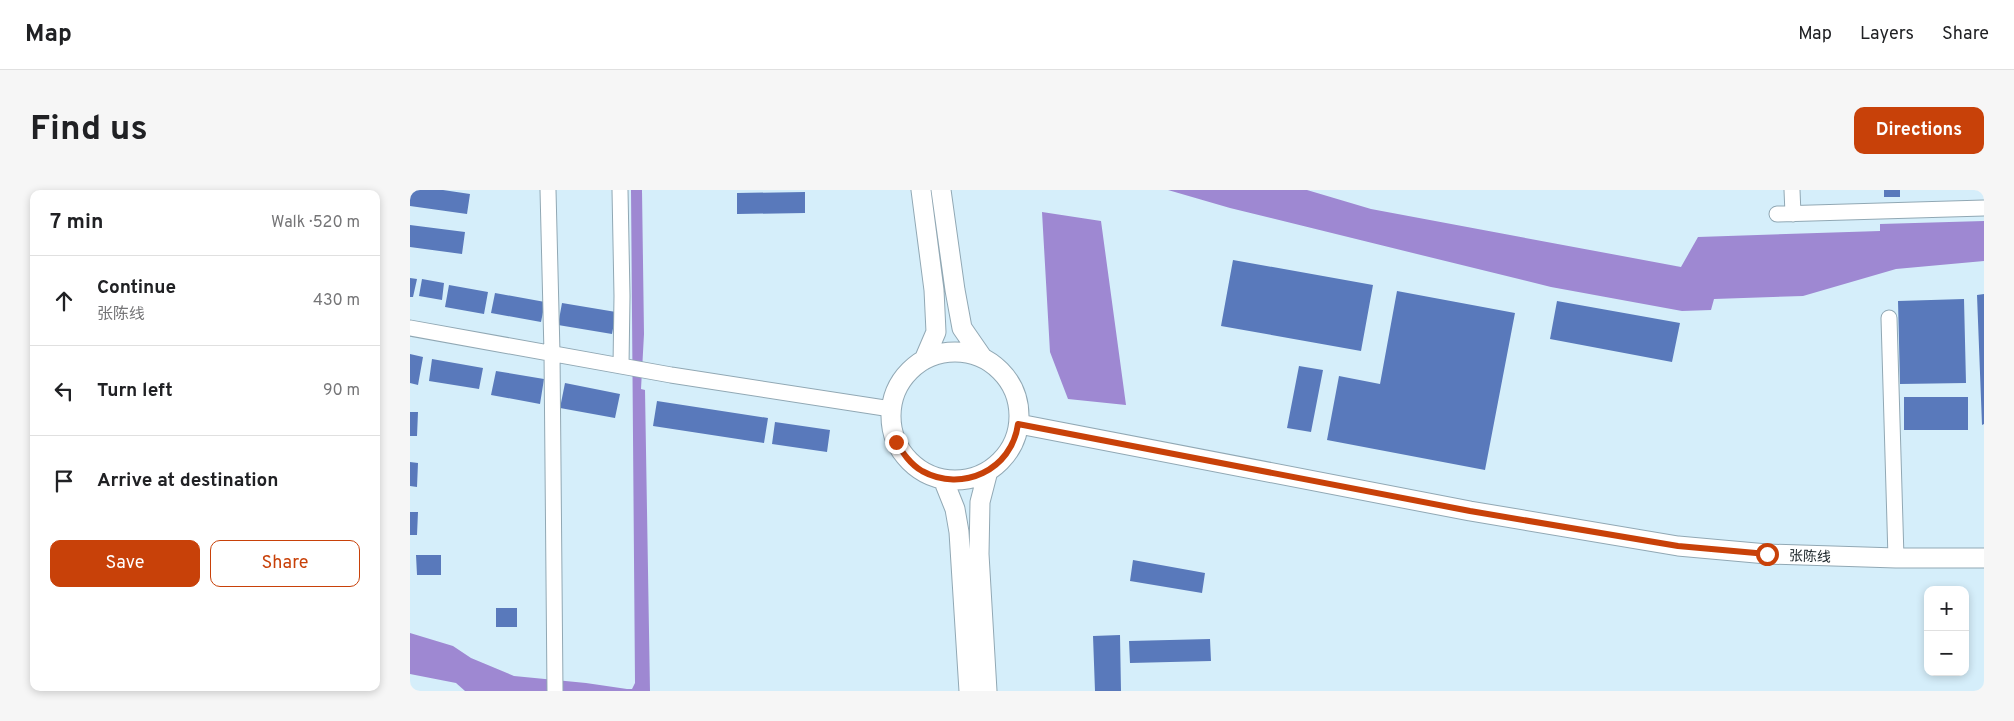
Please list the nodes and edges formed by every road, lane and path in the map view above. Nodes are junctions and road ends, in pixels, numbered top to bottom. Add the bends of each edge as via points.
1 (548, 190) edge
2 (620, 190) edge
3 (921, 190) edge
4 (941, 190) edge
5 (1792, 190) edge
6 (1984, 208) edge
7 (1777, 214) dead end
8 (1793, 214) junction
9 (1889, 318) dead end
10 (410, 328) edge
11 (552, 353) junction
12 (982, 357) junction
13 (924, 360) junction
14 (621, 366) junction
15 (891, 409) junction
16 (1018, 424) junction
17 (988, 471) junction
18 (943, 479) junction
19 (1896, 558) junction
20 (1984, 558) edge
21 (554, 691) edge
22 (969, 691) edge
23 (988, 691) edge

1 - 11 street
2 - 14 street
3 - 13 main road via 936,332
4 - 12 main road via 962,328
5 - 8 street
6 - 8 street
7 - 8 street
9 - 19 street
10 - 11 street
11 - 14 street
11 - 21 street
12 - 13 main road via 966,352 945,352
12 - 16 main road via 1006,376 1016,392 1020,414
13 - 15 main road via 903,378
14 - 15 street
15 - 18 main road via 896,442 905,456 922,471
16 - 17 main road via 1017,436 1008,452
16 - 19 main road, 张陈线 via 1470,511 1678,546 1767,554
17 - 18 main road via 964,480
17 - 23 main road via 980,502 979,554
18 - 22 main road via 955,509 959,532
19 - 20 main road, 张陈线

